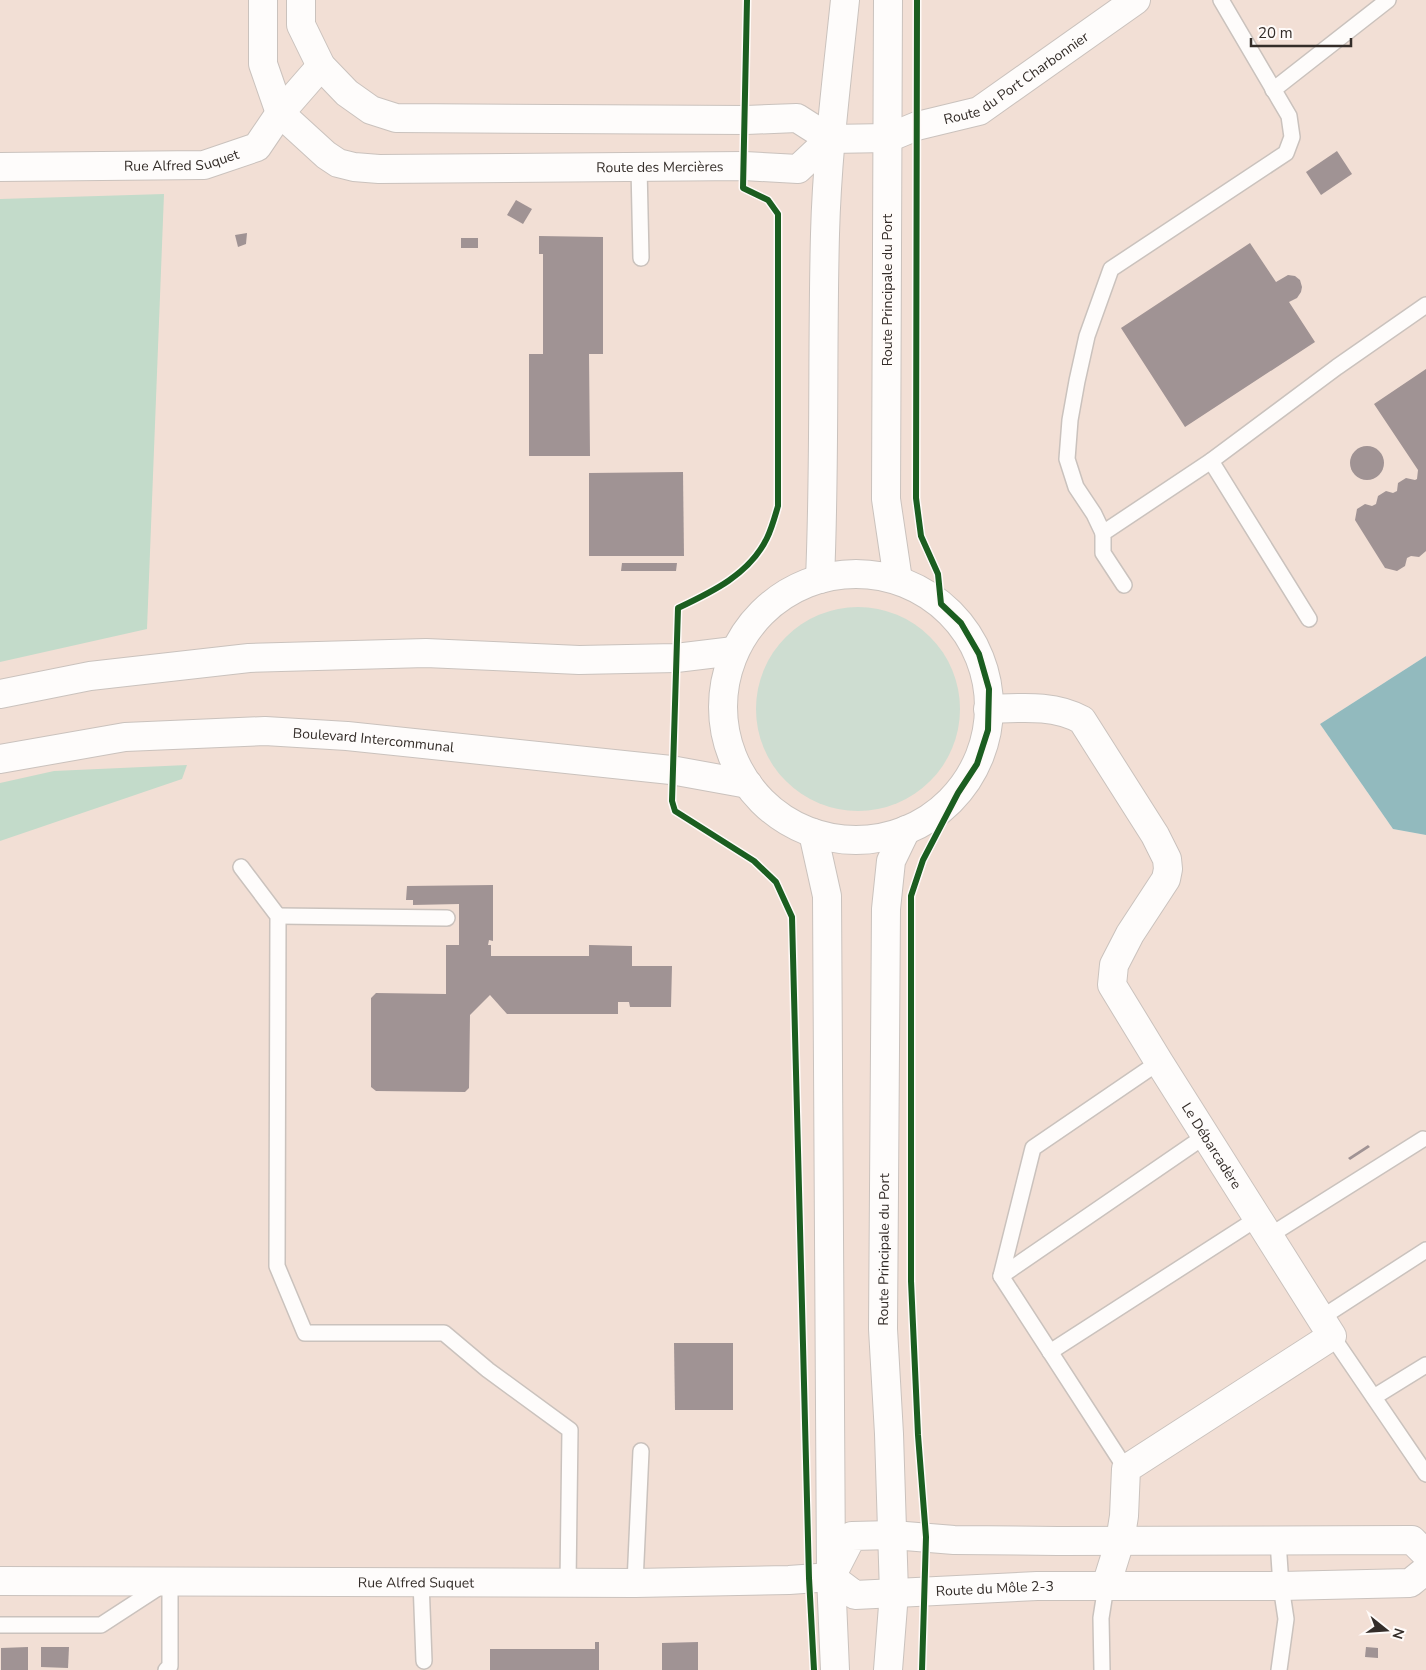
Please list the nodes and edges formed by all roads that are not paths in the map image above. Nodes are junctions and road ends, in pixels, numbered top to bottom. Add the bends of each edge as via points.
1 (263, 0) edge
2 (301, 0) edge
3 (845, 0) edge
4 (888, 0) edge
5 (1136, 0) edge
6 (1221, 0) edge
7 (1388, 0) edge
8 (321, 66) junction
9 (1273, 90) junction
10 (280, 113) junction
11 (888, 138) junction
12 (830, 139) junction
13 (0, 167) edge
14 (639, 167) junction
15 (641, 258) dead end
16 (1426, 305) edge
17 (1211, 461) junction
18 (1103, 533) junction
19 (820, 579) junction
20 (898, 580) junction
21 (1124, 585) dead end
22 (1309, 619) dead end
23 (734, 651) junction
24 (0, 694) edge
25 (988, 709) junction
26 (0, 759) edge
27 (748, 784) junction
28 (906, 830) junction
29 (813, 833) junction
30 (241, 867) dead end
31 (278, 916) junction
32 (447, 918) dead end
33 (1158, 1062) junction
34 (1206, 1136) junction
35 (1423, 1139) dead end
36 (1264, 1227) junction
37 (1426, 1250) edge
38 (1001, 1276) junction
39 (1326, 1327) junction
40 (1050, 1352) junction
41 (1426, 1364) edge
42 (1374, 1397) junction
43 (642, 1451) dead end
44 (1126, 1469) junction
45 (1426, 1474) edge
46 (893, 1535) junction
47 (1120, 1541) junction
48 (1278, 1541) junction
49 (1426, 1554) edge
50 (1426, 1570) edge
51 (832, 1577) junction
52 (0, 1581) edge
53 (170, 1581) junction
54 (416, 1581) junction
55 (568, 1582) junction
56 (635, 1583) junction
57 (1106, 1586) junction
58 (1281, 1586) junction
59 (894, 1593) junction
60 (0, 1625) edge
61 (424, 1661) dead end
62 (166, 1670) edge
63 (834, 1670) edge
64 (888, 1670) edge
65 (1102, 1670) edge
66 (1279, 1670) edge

1 - 10 street, Route des Mercières via 263,64
2 - 8 street via 301,25
3 - 12 street
4 - 11 street, Route Principale du Port
5 - 11 street, Route du Port Charbonnier via 979,111 917,126
6 - 9 lane
7 - 9 lane
8 - 10 street, Rue Alfred Suquet
8 - 12 street via 347,93 372,110 396,118 797,118
9 - 18 lane via 1289,116 1292,137 1286,154 1111,269 1085,345 1067,459 1076,487
10 - 13 street, Rue Alfred Suquet via 257,147 204,165
10 - 14 street, Route des Mercières via 326,155 338,163 354,167
11 - 12 street
11 - 20 street, Route Principale du Port via 886,498
12 - 14 street, Route des Mercières via 798,169
12 - 19 street via 825,233
14 - 15 lane
16 - 17 lane
17 - 18 lane
17 - 22 lane
18 - 21 lane via 1103,553
19 - 20 street via 859,573
19 - 23 street via 782,596 754,622
20 - 25 street via 941,604 961,623 979,654 989,689
23 - 24 street via 676,658 579,660 426,653 249,658 90,676
23 - 27 street via 725,688 724,726 733,755
25 - 28 street via 988,730 977,764 958,793 933,816
25 - 33 street, Le Débarcadère via 1057,710 1082,720 1167,858 1166,879 1114,965 1112,985
26 - 27 street, Boulevard Intercommunal via 125,737 265,731 347,736 671,770
27 - 29 street via 768,806
28 - 29 street via 872,839 834,838
28 - 46 street, Route Principale du Port via 891,861 886,909 883,1329
29 - 51 street via 828,896
30 - 31 lane
31 - 32 lane
31 - 55 lane via 277,1266 305,1333 444,1333 570,1430
33 - 34 street, Le Débarcadère
33 - 38 lane via 1033,1148
34 - 36 street, Le Débarcadère
34 - 38 lane
35 - 36 lane
36 - 39 street, Le Débarcadère
36 - 40 lane
37 - 39 lane
38 - 40 lane
39 - 42 lane
39 - 44 street
40 - 44 lane
41 - 42 lane
42 - 45 lane
43 - 56 lane
44 - 47 street
46 - 47 street via 954,1540
46 - 51 street via 852,1536
46 - 59 street, Route Principale du Port
47 - 48 street
47 - 57 street
48 - 49 street via 1412,1540
48 - 58 lane
50 - 58 street, Route du Môle 2-3 via 1410,1584
51 - 56 street, Rue Alfred Suquet
51 - 59 street, Route du Môle 2-3 via 855,1594
51 - 63 street
52 - 53 street, Rue Alfred Suquet
53 - 54 street, Rue Alfred Suquet
53 - 60 lane via 101,1625
53 - 62 lane via 170,1666
54 - 55 street, Rue Alfred Suquet
54 - 61 lane
55 - 56 street, Rue Alfred Suquet
57 - 58 street, Route du Môle 2-3
57 - 59 street, Route du Môle 2-3
57 - 65 lane via 1101,1618
58 - 66 lane via 1286,1619
59 - 64 street, Route Principale du Port

